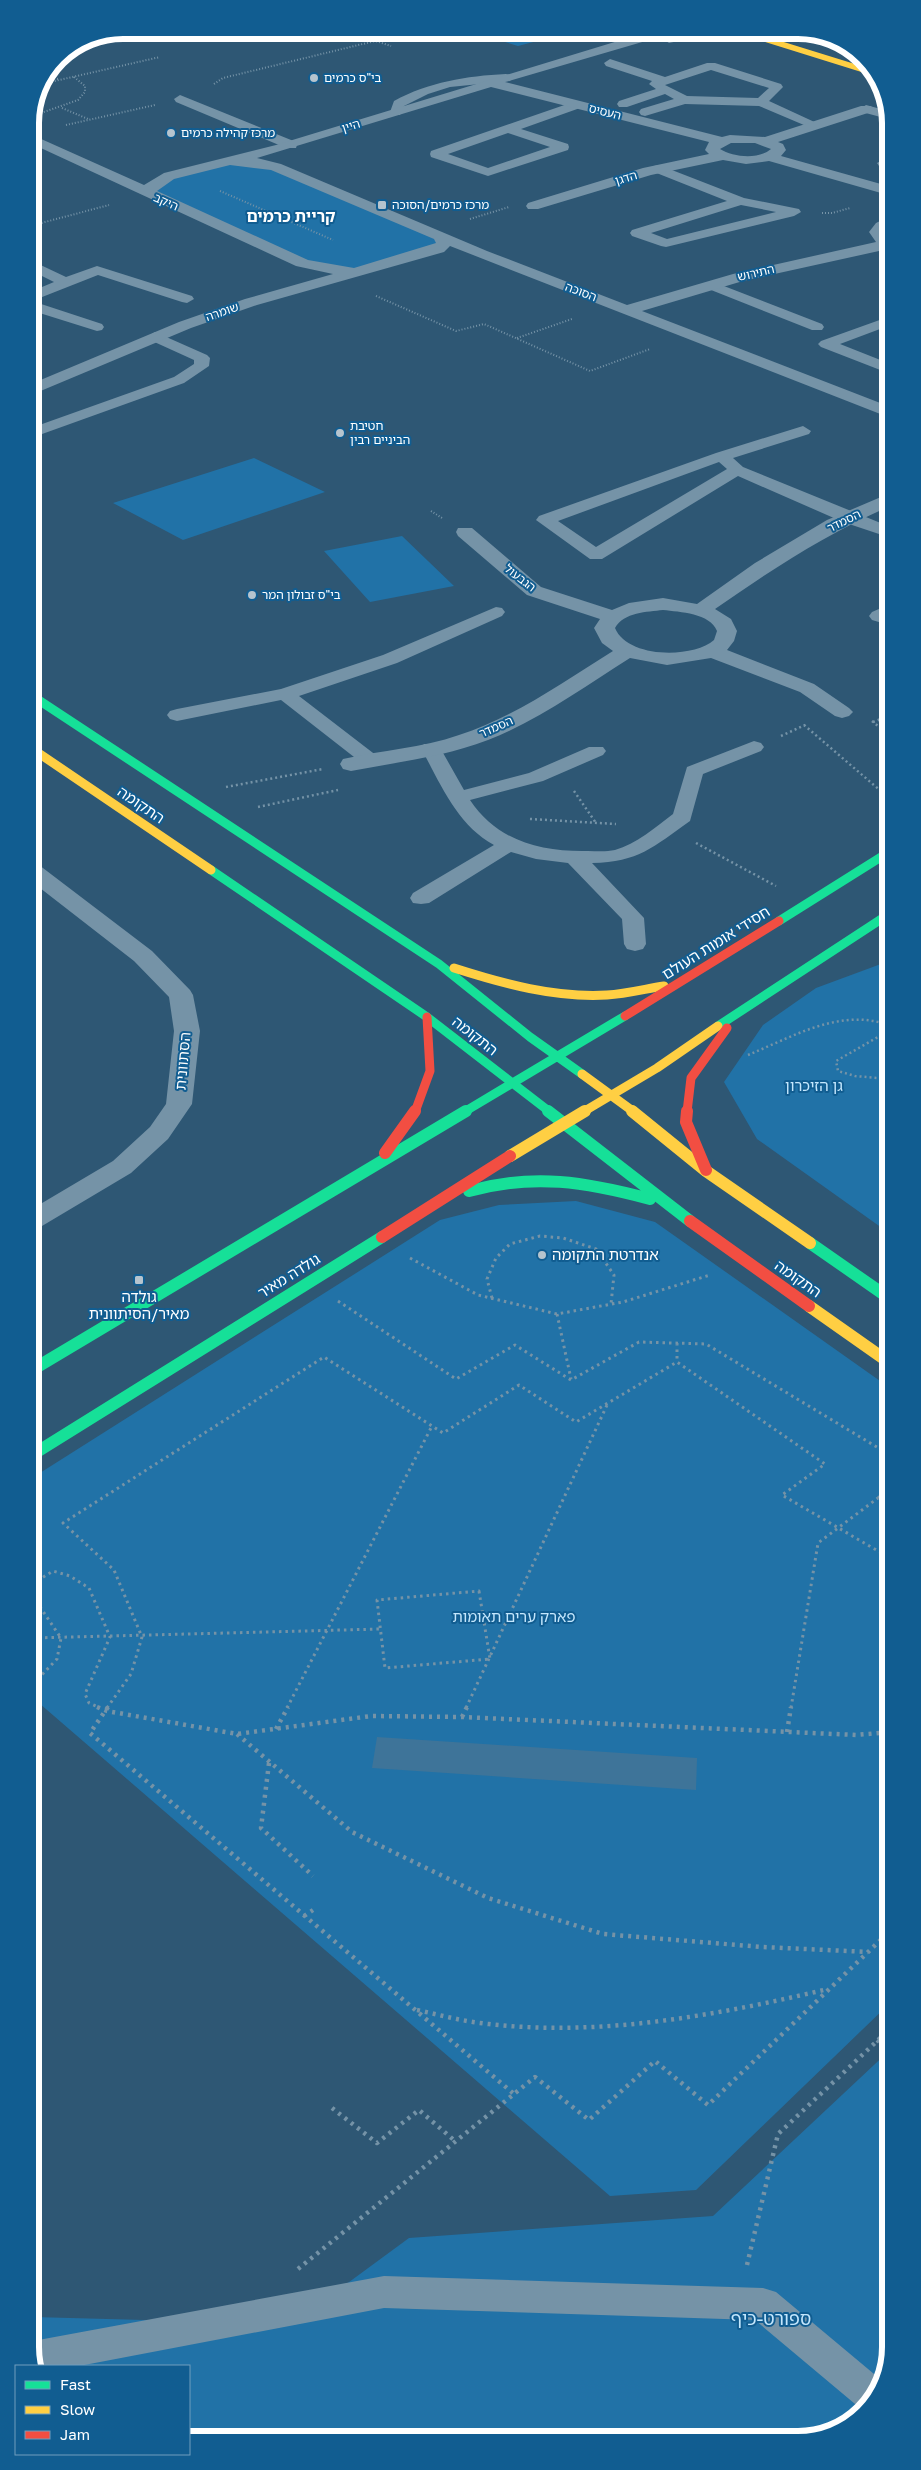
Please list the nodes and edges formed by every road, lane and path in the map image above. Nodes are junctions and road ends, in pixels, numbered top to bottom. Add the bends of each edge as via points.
1 (370, 39) edge
2 (632, 39) edge
3 (651, 39) edge
4 (766, 39) edge
5 (391, 46) dead end
6 (164, 56) dead end
7 (610, 63) dead end
8 (863, 69) edge
9 (531, 70) junction
10 (73, 77) junction
11 (52, 78) edge
12 (506, 78) junction
13 (62, 79) junction
14 (49, 82) edge
15 (491, 83) junction
16 (665, 86) junction
17 (180, 100) dead end
18 (684, 100) junction
19 (762, 102) junction
20 (576, 104) junction
21 (623, 104) dead end
22 (61, 108) junction
23 (866, 109) joint
24 (396, 112) junction
25 (645, 112) dead end
26 (40, 113) dead end
27 (882, 113) edge
28 (89, 120) dead end
29 (816, 125) junction
30 (509, 129) junction
31 (766, 141) junction
32 (39, 142) edge
33 (286, 147) junction
34 (721, 148) junction
35 (770, 156) junction
36 (231, 162) junction
37 (276, 167) junction
38 (659, 169) junction
39 (110, 173) junction
40 (169, 176) junction
41 (882, 188) edge
42 (217, 189) dead end
43 (149, 194) junction
44 (740, 201) junction
45 (533, 206) joint
46 (850, 208) dead end
47 (794, 212) junction
48 (39, 224) edge
49 (882, 225) edge
50 (435, 234) junction
51 (334, 240) dead end
52 (882, 240) edge
53 (882, 245) edge
54 (422, 254) junction
55 (482, 254) junction
56 (302, 263) junction
57 (369, 268) junction
58 (39, 269) edge
59 (336, 278) junction
60 (64, 282) junction
61 (711, 285) junction
62 (309, 286) junction
63 (39, 293) edge
64 (187, 300) dead end
65 (39, 308) edge
66 (620, 308) junction
67 (882, 323) edge
68 (97, 327) dead end
69 (817, 327) dead end
70 (866, 330) junction
71 (689, 334) junction
72 (882, 336) edge
73 (154, 337) junction
74 (516, 338) junction
75 (882, 366) edge
76 (39, 384) edge
77 (882, 410) edge
78 (39, 430) edge
79 (804, 431) dead end
80 (722, 456) junction
81 (737, 470) junction
82 (882, 503) edge
83 (849, 518) junction
84 (882, 530) edge
85 (465, 532) dead end
86 (701, 610) junction
87 (496, 612) dead end
88 (612, 616) junction
89 (712, 651) junction
90 (626, 652) junction
91 (285, 694) junction
92 (39, 700) edge
93 (842, 712) dead end
94 (177, 715) dead end
95 (798, 719) dead end
96 (882, 719) edge
97 (873, 722) dead end
98 (754, 747) dead end
99 (431, 748) junction
100 (596, 751) dead end
101 (39, 753) edge
102 (360, 762) junction
103 (557, 768) junction
104 (882, 792) edge
105 (182, 795) junction
106 (459, 797) junction
107 (299, 798) dead end
108 (255, 808) dead end
109 (473, 815) junction
110 (596, 823) junction
111 (667, 827) junction
112 (508, 845) junction
113 (882, 856) edge
114 (575, 858) junction
115 (39, 876) edge
116 (421, 898) dead end
117 (807, 903) junction
118 (882, 919) edge
119 (635, 944) dead end
120 (439, 964) junction
121 (678, 984) junction
122 (739, 1011) junction
123 (427, 1017) junction
124 (882, 1023) edge
125 (882, 1035) edge
126 (558, 1056) junction
127 (746, 1056) dead end
128 (882, 1078) edge
129 (513, 1083) junction
130 (612, 1096) junction
131 (562, 1124) junction
132 (377, 1163) junction
133 (706, 1171) junction
134 (663, 1202) junction
135 (424, 1210) junction
136 (39, 1216) edge
137 (376, 1240) junction
138 (749, 1263) junction
139 (308, 1282) junction
140 (882, 1292) edge
141 (492, 1298) junction
142 (612, 1304) junction
143 (556, 1314) junction
144 (677, 1343) junction
145 (882, 1357) edge
146 (677, 1362) junction
147 (39, 1366) edge
148 (571, 1380) junction
149 (609, 1402) junction
150 (432, 1426) junction
151 (882, 1449) edge
152 (39, 1451) edge
153 (882, 1495) edge
154 (878, 1498) junction
155 (882, 1500) edge
156 (838, 1528) junction
157 (882, 1553) edge
158 (39, 1579) edge
159 (39, 1606) edge
160 (381, 1629) junction
161 (326, 1631) junction
162 (110, 1637) junction
163 (142, 1637) junction
164 (39, 1638) edge
165 (60, 1638) junction
166 (490, 1659) junction
167 (39, 1677) edge
168 (107, 1711) junction
169 (462, 1717) junction
170 (276, 1730) junction
171 (787, 1732) junction
172 (882, 1733) edge
173 (237, 1734) junction
174 (270, 1762) junction
175 (313, 1876) dead end
176 (313, 1910) dead end
177 (304, 1916) junction
178 (882, 1939) edge
179 (869, 1952) junction
180 (830, 1989) junction
181 (416, 2010) junction
182 (882, 2035) edge
183 (877, 2040) junction
184 (882, 2044) edge
185 (514, 2094) junction
186 (332, 2108) dead end
187 (455, 2140) junction
188 (756, 2226) dead end
189 (295, 2271) dead end
190 (39, 2357) edge
191 (869, 2393) edge

1 - 5 path
2 - 9 street, היין
3 - 9 street, היין
4 - 8 street
6 - 10 path
7 - 16 lane
9 - 12 street, היין
10 - 13 path
10 - 22 path via 82,82 85,92 78,100
11 - 13 path
12 - 15 street, היין
12 - 24 lane via 477,78 415,93 398,104
13 - 14 path
15 - 20 street, העסיס
15 - 24 street, היין
16 - 18 lane
16 - 19 lane via 711,66 777,88
16 - 21 lane
17 - 33 lane
18 - 19 lane
18 - 25 lane
19 - 29 lane
20 - 30 lane
20 - 34 street, העסיס
22 - 26 path
22 - 28 path
23 - 27 lane
23 - 29 street
24 - 33 street, היין
29 - 31 street
30 - 30 lane via 445,151 436,154 488,172 563,147
31 - 34 street via 742,138
31 - 35 street via 779,150
32 - 39 street, היקב
33 - 36 street, היין
33 - 37 street via 274,156
34 - 35 street via 746,159
34 - 38 street, הדגן
35 - 41 street
36 - 37 street, הסוכה
36 - 40 street, היין
37 - 50 street, הסוכה
38 - 44 lane
38 - 45 street, הדגן
39 - 40 street, היין
39 - 43 street, היקב
40 - 43 street, היין via 150,187
42 - 51 path
43 - 48 path
43 - 56 street, היקב
44 - 47 lane
44 - 47 lane via 637,233 666,242
45 - 50 path via 507,208
46 - 47 path via 832,214
49 - 52 street via 877,232
50 - 54 street, שומרה via 444,244
50 - 55 street, הסוכה
53 - 61 street, התירוש
54 - 55 street, שומרה via 453,251
54 - 57 street, שומרה
55 - 66 street, הסוכה
56 - 57 street, היקב via 336,270
56 - 62 street via 316,278
57 - 59 street, שומרה
58 - 60 lane
59 - 62 street, שומרה
59 - 74 path via 456,331 484,324
60 - 63 lane
60 - 64 lane via 97,270
61 - 66 street, התירוש
61 - 69 lane
62 - 73 street, שומרה
65 - 68 lane
66 - 71 street, הסוכה
66 - 74 path
67 - 70 lane
70 - 72 lane
70 - 75 lane via 826,344
71 - 74 path via 590,370
71 - 77 street, הסוכה
73 - 76 street, שומרה
73 - 78 lane via 202,358 201,366 179,380
79 - 80 lane
80 - 81 lane
80 - 81 lane via 545,520 596,555
81 - 83 lane
82 - 83 street, הסמדר
83 - 84 lane
83 - 86 street, הסמדר via 762,567
85 - 88 street, הגבעול via 534,591
86 - 88 street via 663,604 643,606
86 - 89 street via 725,625 727,634 723,644
87 - 91 lane via 390,659
88 - 90 street via 605,623 606,639
89 - 90 street via 673,659 649,658
89 - 93 street via 807,688
90 - 99 street, הסמדר via 525,714 480,735
91 - 94 lane
91 - 102 lane
92 - 105 street, התקומה
95 - 104 path
96 - 97 path
98 - 111 lane via 694,771 683,817
99 - 102 street, הסמדר
99 - 106 lane
100 - 103 lane
101 - 123 street, התקומה
102 - 105 path
103 - 106 lane via 536,778
103 - 110 path
105 - 120 street, התקומה
106 - 109 lane
107 - 108 path
109 - 110 path
109 - 112 lane via 482,827
110 - 111 path
111 - 114 lane via 618,856
111 - 117 path
112 - 114 lane via 544,855
112 - 116 lane
113 - 117 street, חסידי אומות העולם
114 - 119 lane via 633,918
115 - 136 street, הסתוונית via 143,956 181,995 187,1031 179,1104 159,1133 122,1167
117 - 121 street, חסידי אומות העולם
118 - 122 street
120 - 121 street via 511,986 563,995 608,995
120 - 126 street, התקומה
121 - 126 street, חסידי אומות העולם
122 - 130 street
122 - 133 street via 691,1078 686,1122
123 - 129 street, התקומה
123 - 132 street via 430,1071 417,1109
124 - 127 path via 854,1017 838,1020
125 - 128 path via 836,1061 838,1071
126 - 129 street
126 - 130 street, התקומה
129 - 131 street, התקומה
129 - 132 street
130 - 131 street
130 - 133 street, התקומה
131 - 134 street, התקומה
131 - 135 street, גולדה מאיר
132 - 147 street
133 - 140 street, התקומה
134 - 135 street via 599,1185 542,1179 489,1183
134 - 138 street, התקומה
135 - 137 street, גולדה מאיר
137 - 139 street, גולדה מאיר
137 - 141 path via 478,1295
138 - 142 path
138 - 145 street, התקומה
139 - 148 path via 456,1379 514,1345
139 - 152 street, גולדה מאיר
141 - 142 path via 487,1279 496,1258 510,1244 540,1236 563,1238 596,1249 614,1275
141 - 143 path
142 - 143 path
143 - 148 path
144 - 146 path
144 - 148 path via 639,1342
144 - 151 path via 706,1344
146 - 149 path
146 - 156 path via 826,1464 782,1495
149 - 150 path via 576,1422 519,1385 443,1433
149 - 166 path
150 - 161 path
150 - 163 path via 324,1357 63,1523 114,1570
153 - 154 path
154 - 155 path
154 - 156 path
156 - 157 path
156 - 171 path via 818,1543
158 - 162 path via 53,1570 89,1588
159 - 165 path
160 - 161 path
160 - 166 path via 385,1668
160 - 166 path via 377,1600 479,1592
161 - 163 path
161 - 170 path
162 - 163 path
162 - 165 path
162 - 168 path via 85,1694 90,1704
163 - 168 path via 131,1674
164 - 165 path
165 - 167 path via 58,1659
166 - 169 path
168 - 173 path
168 - 177 path via 90,1734
169 - 170 path via 370,1716
169 - 171 path
170 - 173 path
171 - 172 path
173 - 174 path
174 - 175 path via 261,1828
174 - 179 path via 352,1832 497,1901 603,1934
176 - 177 path
177 - 181 path
178 - 179 path
179 - 180 path
180 - 181 path via 758,2007 652,2023 479,2023
180 - 185 path via 708,2105 655,2061 589,2120 535,2077
181 - 185 path
182 - 183 path
183 - 184 path
183 - 188 path via 778,2134
185 - 187 path
186 - 187 path via 378,2143 419,2110
187 - 189 path
190 - 191 lane via 384,2292 755,2303 763,2304

